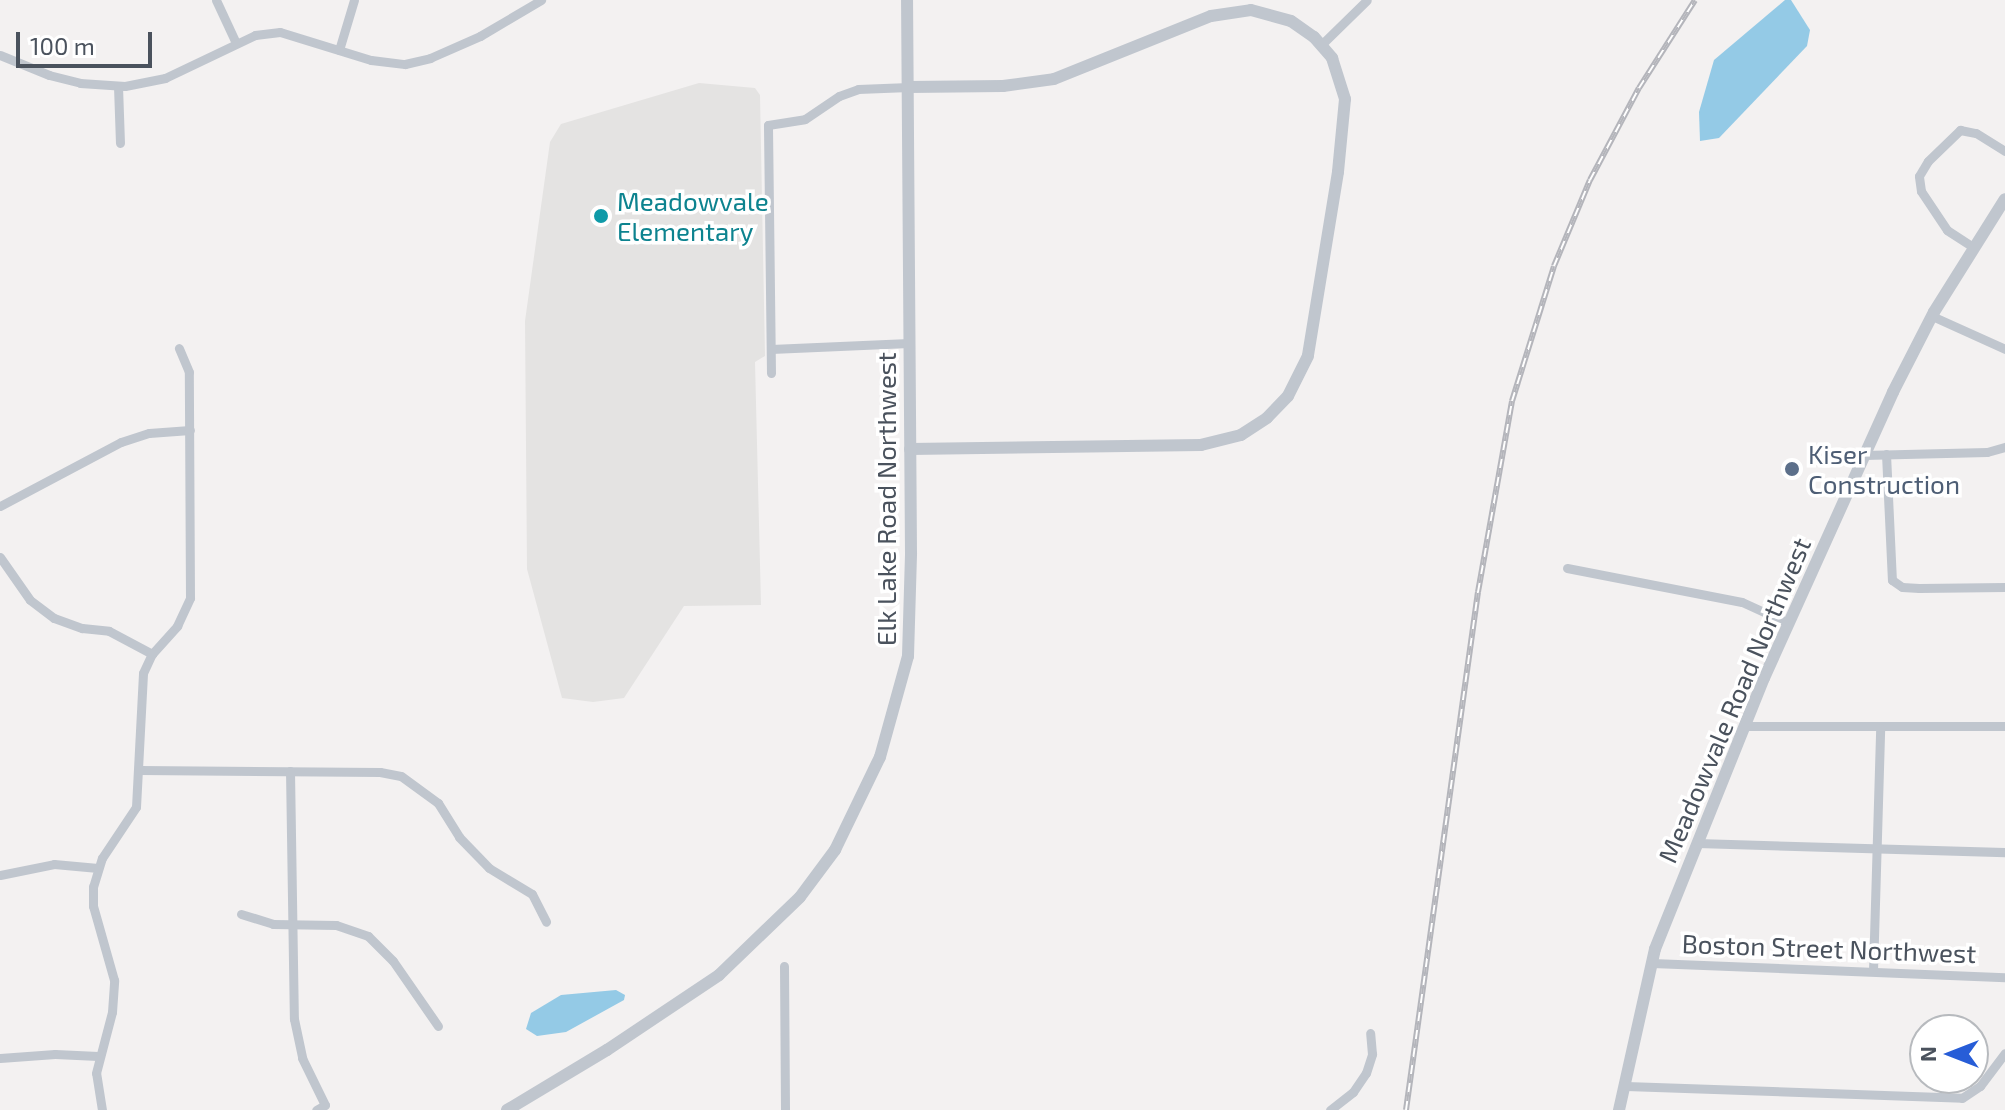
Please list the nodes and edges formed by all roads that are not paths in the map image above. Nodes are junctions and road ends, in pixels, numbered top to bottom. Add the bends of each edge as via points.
1 (216, 0) edge
2 (354, 0) edge
3 (541, 0) edge
4 (907, 0) edge
5 (1367, 0) edge
6 (236, 43) junction
7 (1321, 45) junction
8 (339, 50) junction
9 (0, 55) edge
10 (118, 86) junction
11 (909, 87) junction
12 (120, 143) dead end
13 (2005, 151) edge
14 (2005, 199) edge
15 (1973, 247) junction
16 (1932, 316) junction
17 (909, 343) junction
18 (179, 348) dead end
19 (771, 349) junction
20 (2005, 349) edge
21 (771, 373) dead end
22 (190, 430) junction
23 (2005, 447) edge
24 (910, 449) junction
25 (1886, 454) junction
26 (1864, 455) junction
27 (0, 506) edge
28 (0, 557) edge
29 (1567, 568) dead end
30 (2005, 587) edge
31 (1788, 623) junction
32 (152, 654) junction
33 (1746, 726) junction
34 (2005, 726) edge
35 (1880, 728) junction
36 (140, 770) junction
37 (290, 771) junction
38 (1697, 843) junction
39 (1877, 847) junction
40 (2005, 852) edge
41 (98, 868) junction
42 (0, 875) edge
43 (241, 914) dead end
44 (546, 922) dead end
45 (293, 924) junction
46 (1652, 963) junction
47 (784, 966) dead end
48 (1873, 971) junction
49 (2005, 977) edge
50 (438, 1026) dead end
51 (1370, 1033) dead end
52 (2005, 1053) edge
53 (98, 1056) junction
54 (0, 1058) edge
55 (1626, 1086) junction
56 (324, 1109) edge
57 (102, 1110) edge
58 (507, 1110) edge
59 (785, 1110) edge
60 (1330, 1110) edge
61 (1619, 1110) edge

1 - 6 street
2 - 8 street
3 - 8 street via 507,23 417,62 383,63
4 - 11 street, Elk Lake Road Northwest
5 - 7 street
6 - 8 street via 280,32
6 - 10 street via 165,78
7 - 11 street via 1279,16 1237,10 1054,79 1003,86
7 - 24 street via 1342,85 1345,115 1308,356 1278,408 1241,435 1210,444
9 - 10 street via 49,75
10 - 12 street
11 - 17 street, Elk Lake Road Northwest
11 - 19 street via 858,89 805,119 768,125
13 - 15 street via 1976,133 1960,130 1919,176 1921,191 1947,230
14 - 15 street, Meadowvale Road Northwest
15 - 16 street, Meadowvale Road Northwest
16 - 20 street
16 - 26 street, Meadowvale Road Northwest
17 - 19 street
17 - 24 street, Elk Lake Road Northwest
18 - 22 street via 189,372
19 - 21 street
22 - 27 street via 149,433 121,442
22 - 32 street via 190,598 177,626
23 - 25 street
24 - 58 street, Elk Lake Road Northwest via 908,656 880,757 835,850 800,897 719,975
25 - 26 street
25 - 30 street via 1890,574 1902,587
26 - 31 street, Meadowvale Road Northwest
28 - 32 street via 30,600 54,618 109,631
29 - 31 street via 1742,602
31 - 33 street, Meadowvale Road Northwest
32 - 36 street via 142,684
33 - 35 street
33 - 38 street, Meadowvale Road Northwest
34 - 35 street
35 - 39 street
36 - 37 street
36 - 41 street via 133,817
37 - 44 street via 380,772 422,788 472,852 532,894
37 - 45 street
38 - 39 street
38 - 46 street, Meadowvale Road Northwest
39 - 40 street
39 - 48 street
41 - 42 street via 54,864
41 - 53 street via 93,906 114,991
43 - 45 street
45 - 50 street via 336,925 368,936 393,961
45 - 56 street via 297,1038
46 - 48 street, Boston Street Northwest
46 - 55 street, Meadowvale Road Northwest
47 - 59 street
48 - 49 street, Boston Street Northwest
51 - 60 street via 1372,1054 1366,1073
52 - 55 street via 1976,1090 1962,1098
53 - 54 street
53 - 57 street
55 - 61 street, Meadowvale Road Northwest

